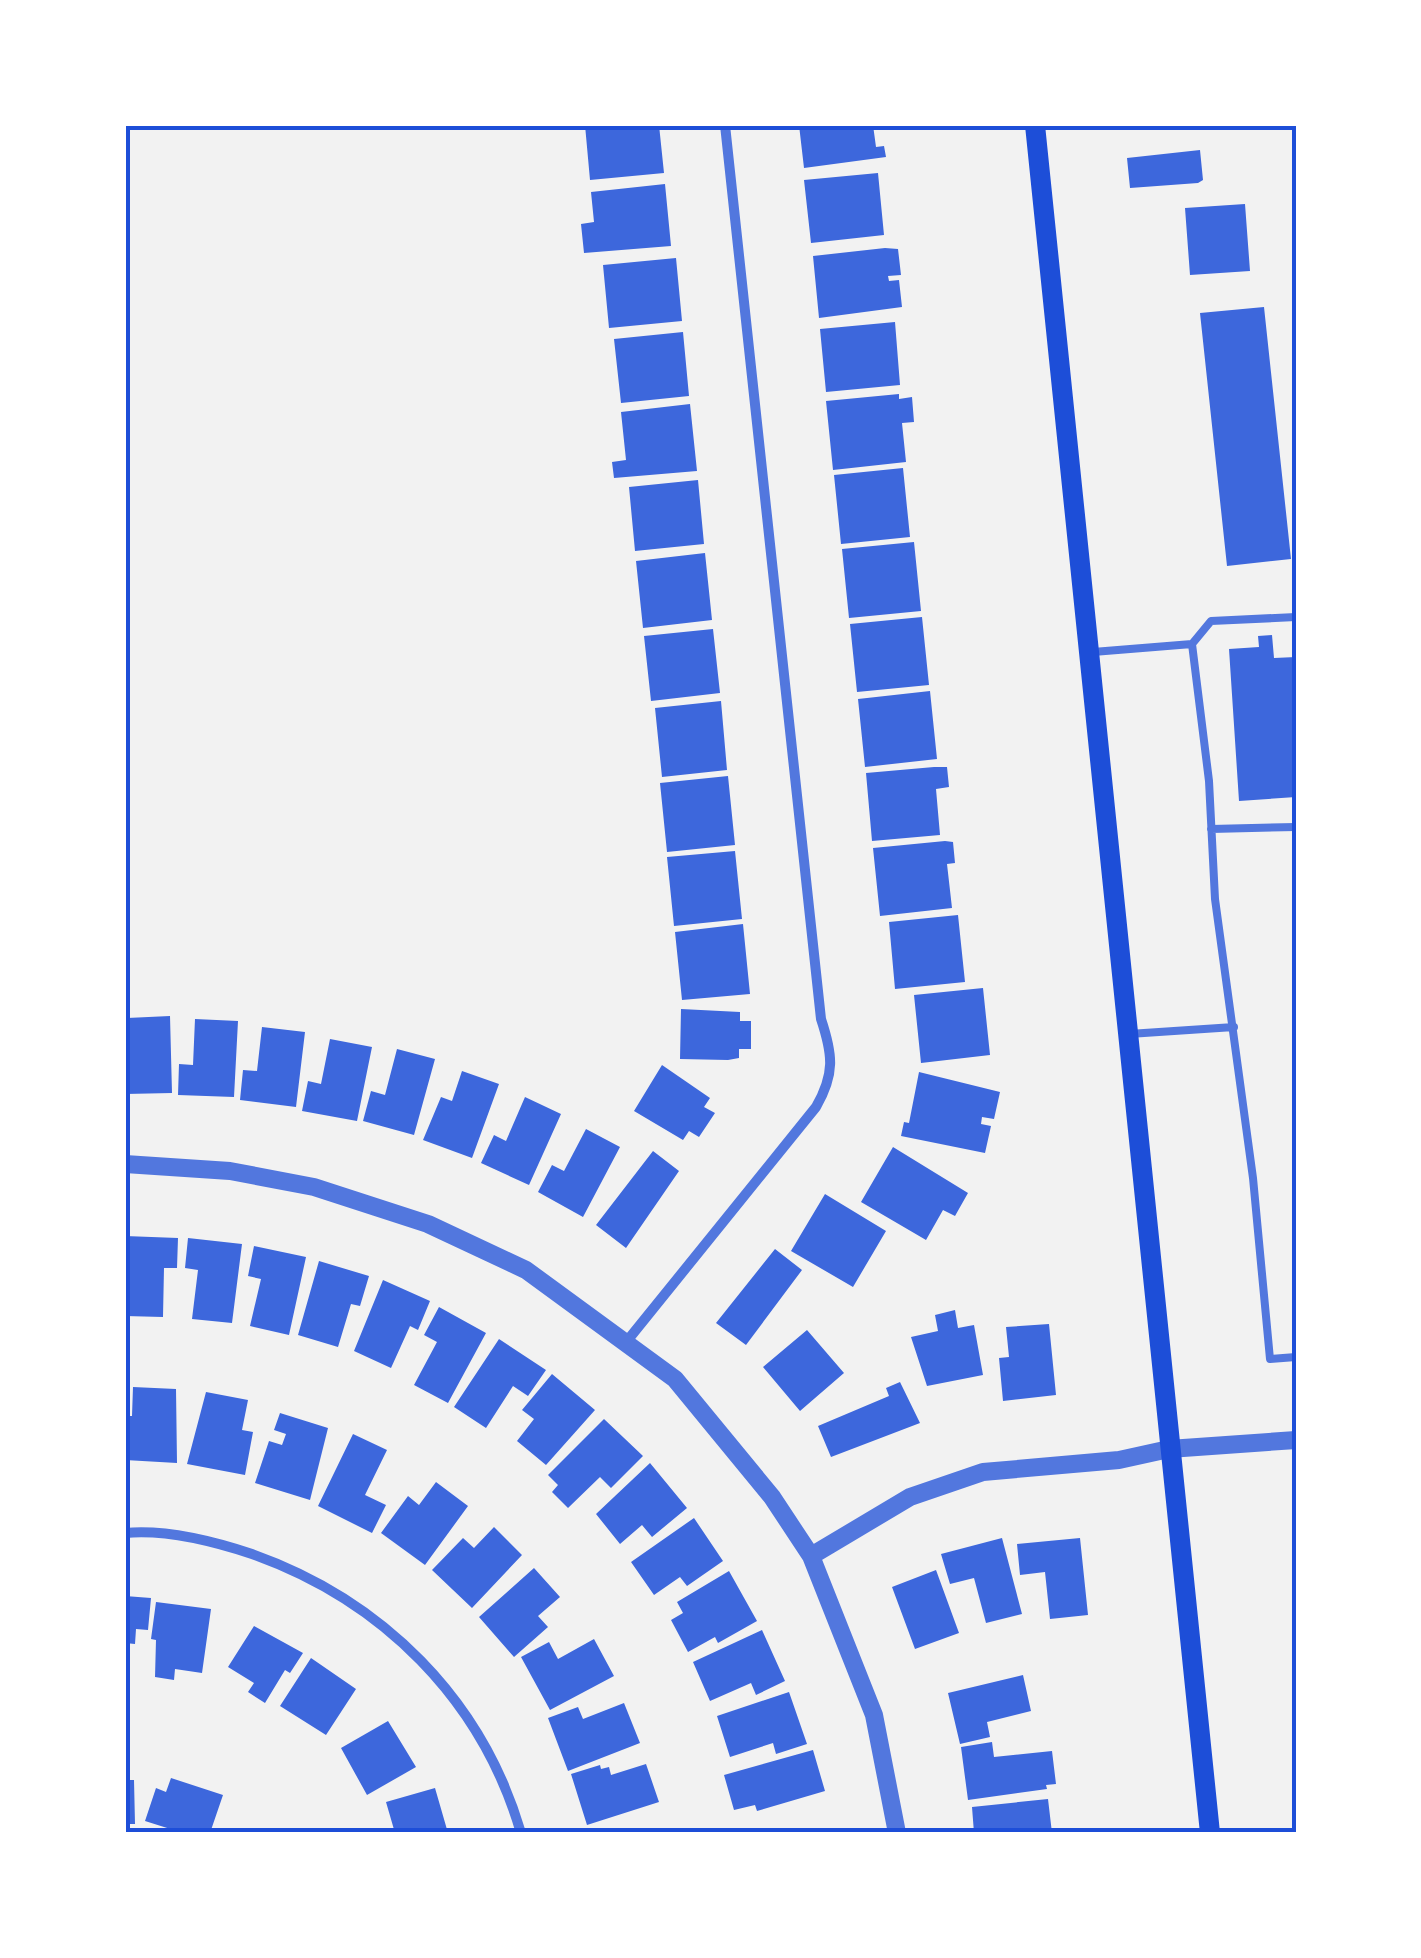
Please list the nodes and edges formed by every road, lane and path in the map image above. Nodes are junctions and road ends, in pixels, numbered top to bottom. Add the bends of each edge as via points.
1 (725, 125) edge
2 (1036, 125) edge
3 (1296, 617) edge
4 (1192, 644) junction
5 (1088, 652) junction
6 (1296, 827) edge
7 (1212, 829) junction
8 (1234, 1026) junction
9 (1127, 1034) junction
10 (125, 1164) edge
11 (626, 1341) junction
12 (1296, 1358) edge
13 (1296, 1440) edge
14 (1168, 1448) junction
15 (125, 1534) edge
16 (811, 1556) junction
17 (521, 1833) edge
18 (896, 1833) edge
19 (1210, 1833) edge

1 - 11 street via 831,1081
2 - 5 main road
3 - 4 lane via 1210,620
4 - 5 lane
4 - 7 lane
5 - 9 main road
6 - 7 lane
7 - 8 lane
8 - 9 lane
8 - 12 lane via 1270,1359
9 - 14 main road
10 - 11 street via 230,1171 358,1198 526,1270
11 - 16 street via 676,1380
13 - 14 street
14 - 16 street via 1119,1460 983,1472 910,1497
14 - 19 main road
15 - 17 street via 200,1540 247,1553 316,1580 382,1622 430,1668 477,1730
16 - 18 street via 874,1715

